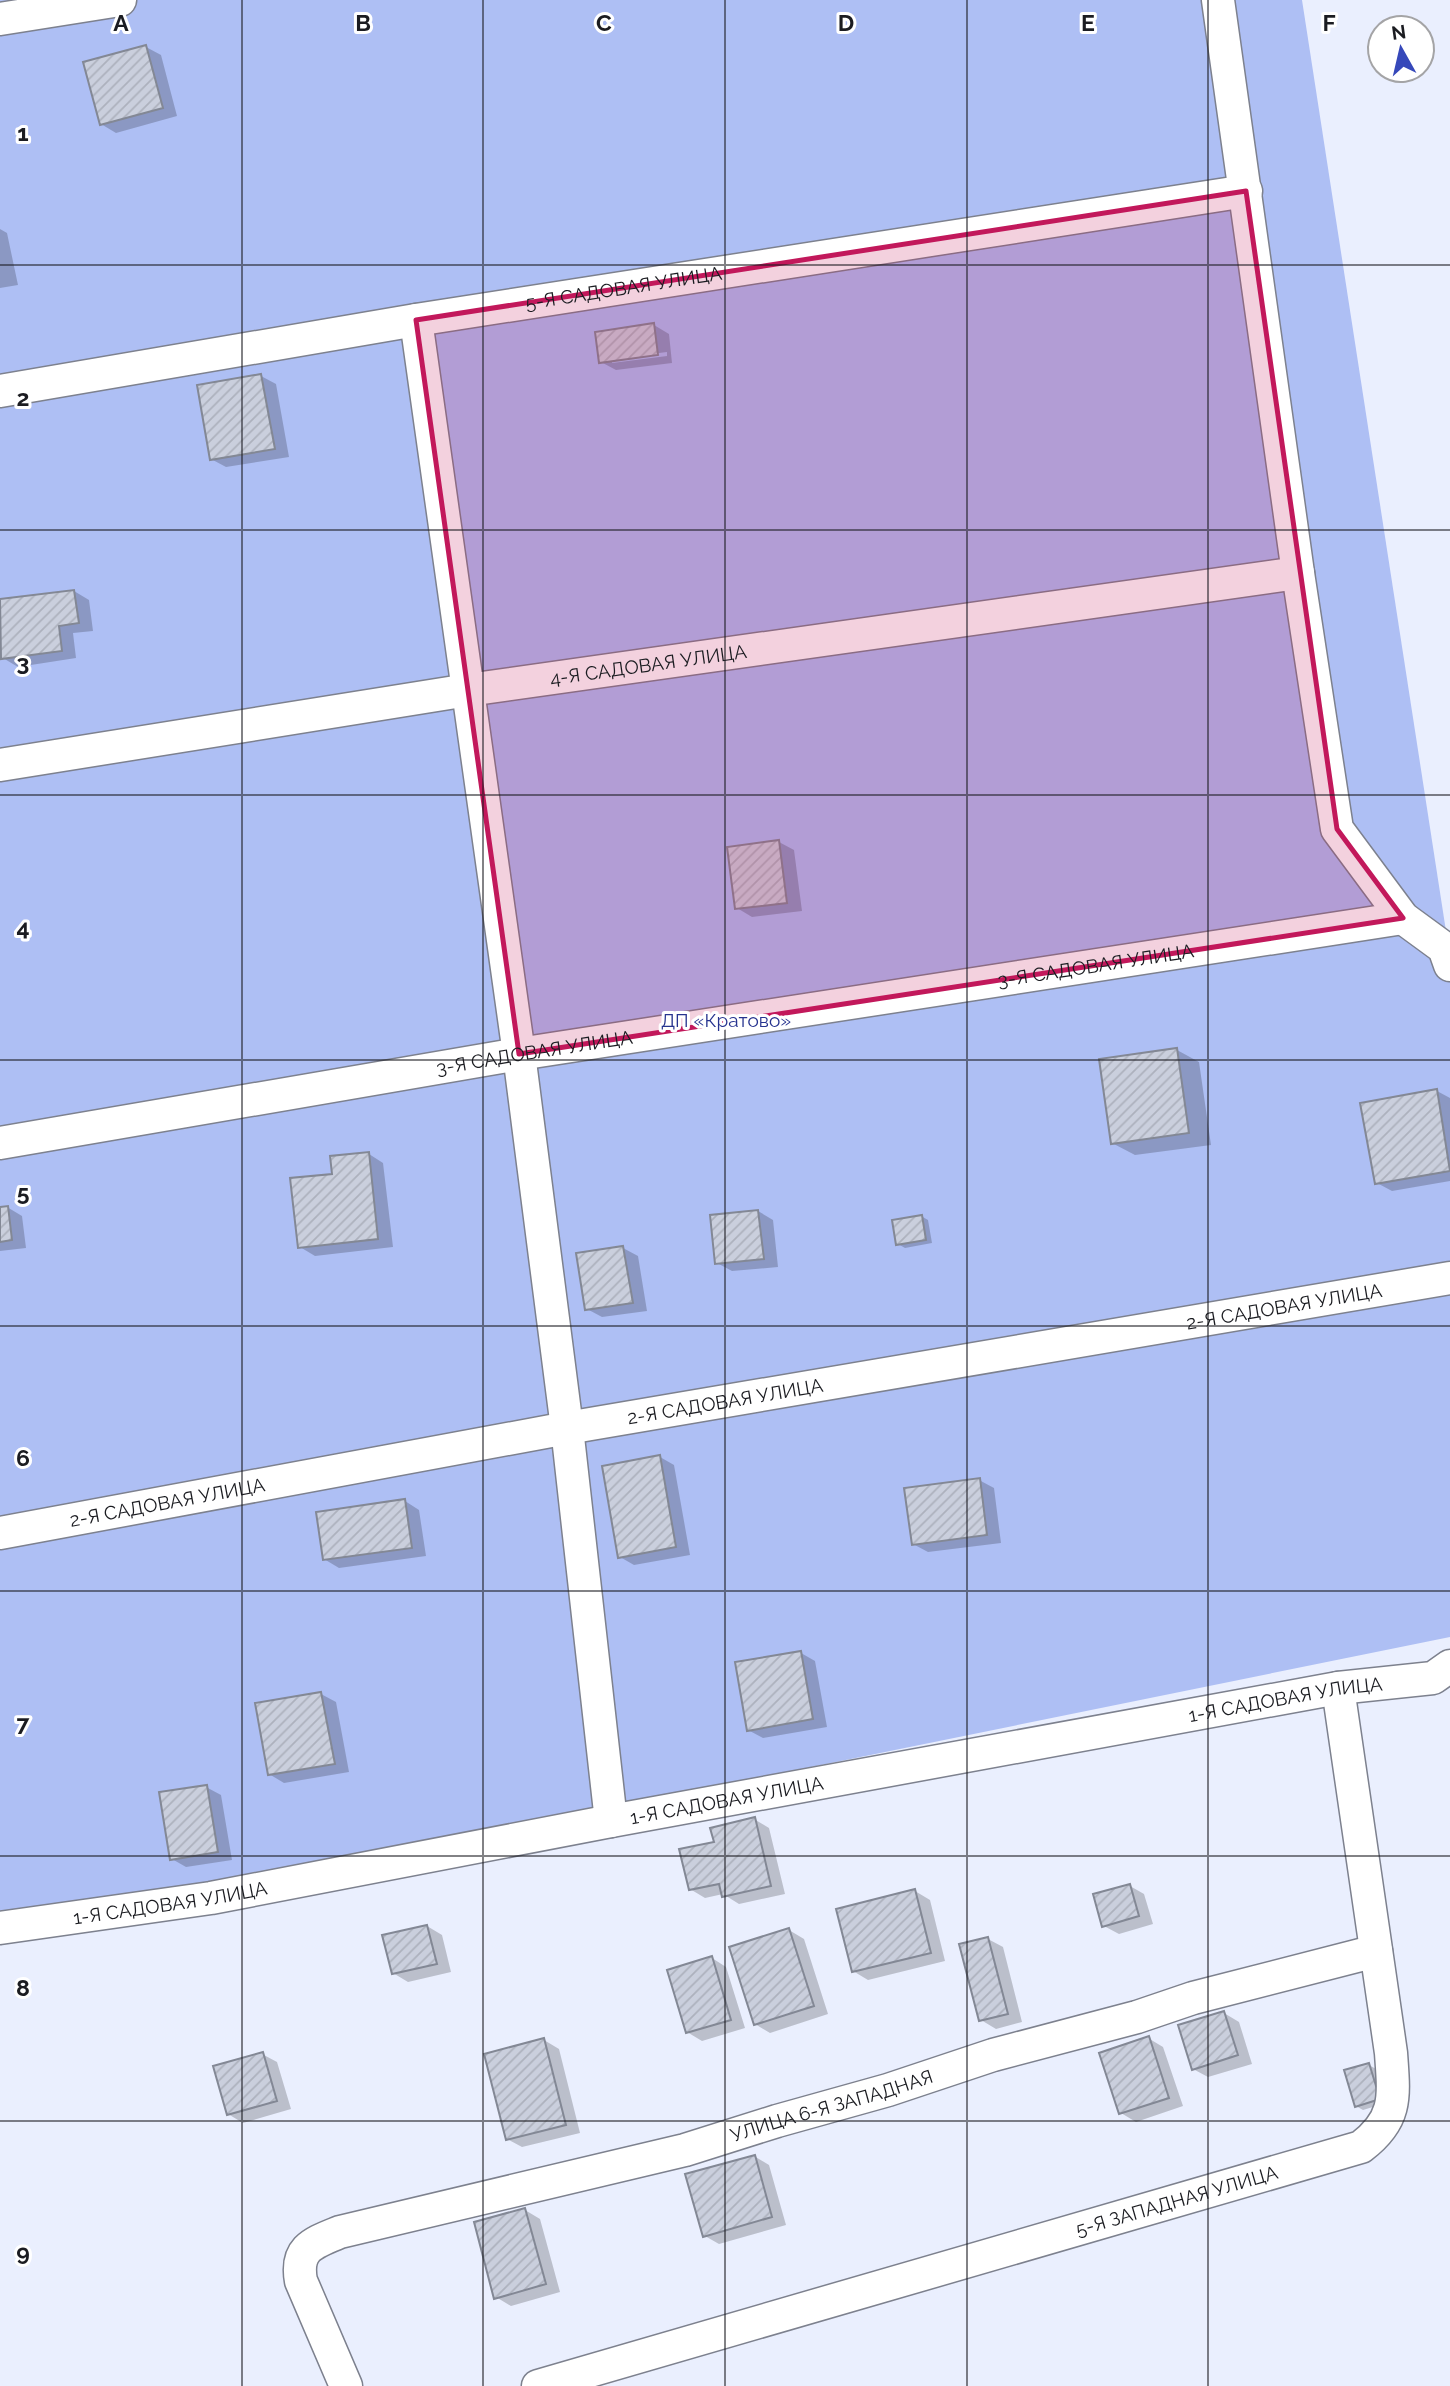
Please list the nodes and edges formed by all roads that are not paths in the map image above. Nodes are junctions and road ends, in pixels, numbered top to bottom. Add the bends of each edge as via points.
1 (120, 0) edge
2 (1219, 0) edge
3 (0, 19) edge
4 (1246, 191) junction
5 (416, 320) junction
6 (0, 391) edge
7 (1298, 573) junction
8 (468, 690) junction
9 (0, 765) edge
10 (1403, 918) junction
11 (1450, 965) edge
12 (519, 1054) junction
13 (0, 1143) edge
14 (1450, 1278) edge
15 (567, 1428) junction
16 (0, 1532) edge
17 (1450, 1666) edge
18 (1338, 1688) junction
19 (611, 1821) junction
20 (0, 1928) edge
21 (1376, 1951) junction
22 (346, 2386) edge
23 (538, 2386) edge

1 - 3 street
2 - 4 street
4 - 5 street, 5-Я САДОВАЯ УЛИЦА
4 - 7 street
5 - 6 street, 5-Я САДОВАЯ УЛИЦА
5 - 8 street
7 - 8 street, 4-Я САДОВАЯ УЛИЦА
7 - 10 street via 1338,829
8 - 9 street, 4-Я САДОВАЯ УЛИЦА
8 - 12 street
10 - 11 street via 1444,948
10 - 12 street, 3-Я САДОВАЯ УЛИЦА
12 - 13 street, 3-Я САДОВАЯ УЛИЦА
12 - 15 street
14 - 15 street, 2-Я САДОВАЯ УЛИЦА
15 - 16 street, 2-Я САДОВАЯ УЛИЦА
15 - 19 street
17 - 18 street, 1-Я САДОВАЯ УЛИЦА via 1433,1678
18 - 19 street, 1-Я САДОВАЯ УЛИЦА
18 - 21 street, 5-Я ЗАПАДНАЯ УЛИЦА
19 - 20 street, 1-Я САДОВАЯ УЛИЦА via 211,1898
21 - 22 street, УЛИЦА 6-Я ЗАПАДНАЯ via 993,2055 685,2150 318,2241 303,2253 298,2266
21 - 23 street, 5-Я ЗАПАДНАЯ УЛИЦА via 1394,2086 1389,2118 1361,2147

